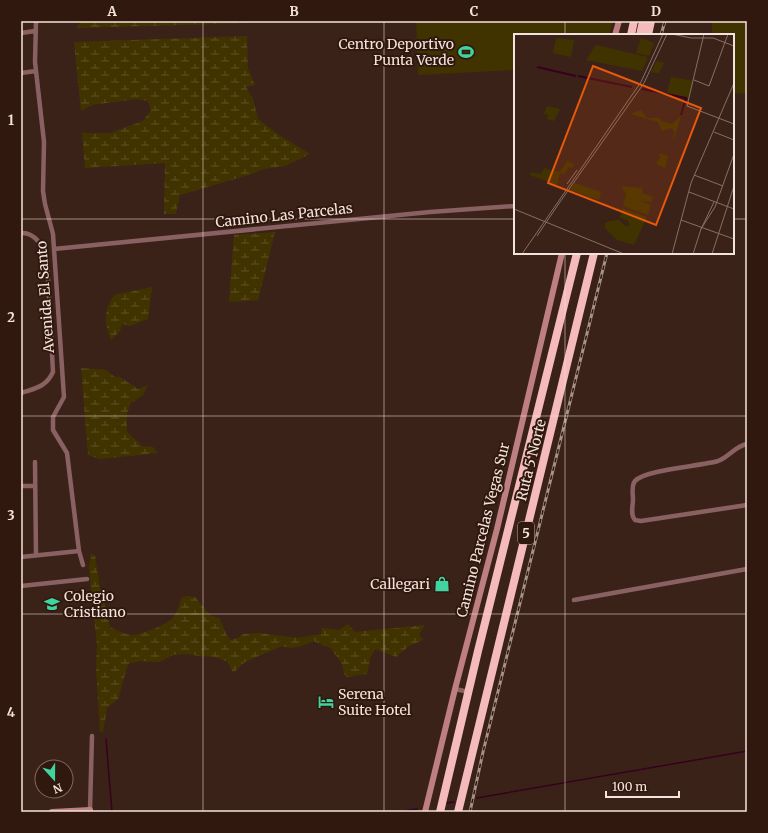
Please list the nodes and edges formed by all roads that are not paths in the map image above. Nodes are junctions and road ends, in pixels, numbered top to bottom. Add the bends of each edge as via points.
1 (36, 21) edge
2 (619, 21) edge
3 (632, 21) edge
4 (643, 21) edge
5 (651, 21) edge
6 (35, 31) junction
7 (21, 33) edge
8 (615, 34) edge
9 (630, 34) edge
10 (640, 34) edge
11 (648, 34) edge
12 (36, 71) junction
13 (21, 73) edge
14 (514, 206) edge
15 (21, 233) edge
16 (54, 249) junction
17 (562, 254) edge
18 (577, 254) edge
19 (594, 254) edge
20 (21, 393) edge
21 (747, 444) edge
22 (35, 462) dead end
23 (21, 486) edge
24 (34, 486) junction
25 (747, 505) edge
26 (79, 551) junction
27 (36, 555) junction
28 (21, 557) edge
29 (83, 565) dead end
30 (747, 569) edge
31 (87, 579) dead end
32 (21, 586) edge
33 (574, 600) dead end
34 (455, 689) junction
35 (469, 692) junction
36 (92, 736) dead end
37 (90, 811) edge
38 (52, 812) edge
39 (425, 812) edge
40 (440, 812) edge
41 (458, 812) edge

1 - 6 street, Avenida El Santo
2 - 8 street
3 - 9 highway
4 - 10 highway
5 - 11 highway
6 - 7 street
6 - 12 street, Avenida El Santo
12 - 13 street
12 - 16 street, Avenida El Santo via 44,142 43,191
14 - 16 street, Camino Las Parcelas
15 - 20 street via 35,238 42,244 48,259 53,372 42,386
16 - 26 street, Avenida El Santo via 64,397 53,417 53,430 67,453
17 - 34 street, Camino Parcelas Vegas Sur via 497,529
18 - 35 highway, Ruta 5 Norte / 5
19 - 41 highway, Ruta 5 Norte / 5
21 - 25 street via 718,461 657,472 638,479 633,484 632,515 633,519 639,522
22 - 24 street
23 - 24 street
24 - 27 street
26 - 27 street
26 - 29 street, Avenida El Santo
27 - 28 street
30 - 33 street
31 - 32 street
34 - 35 street
34 - 39 street, Camino Parcelas Vegas Sur
35 - 40 highway, Ruta 5 Norte / 5
36 - 37 street
37 - 38 street

